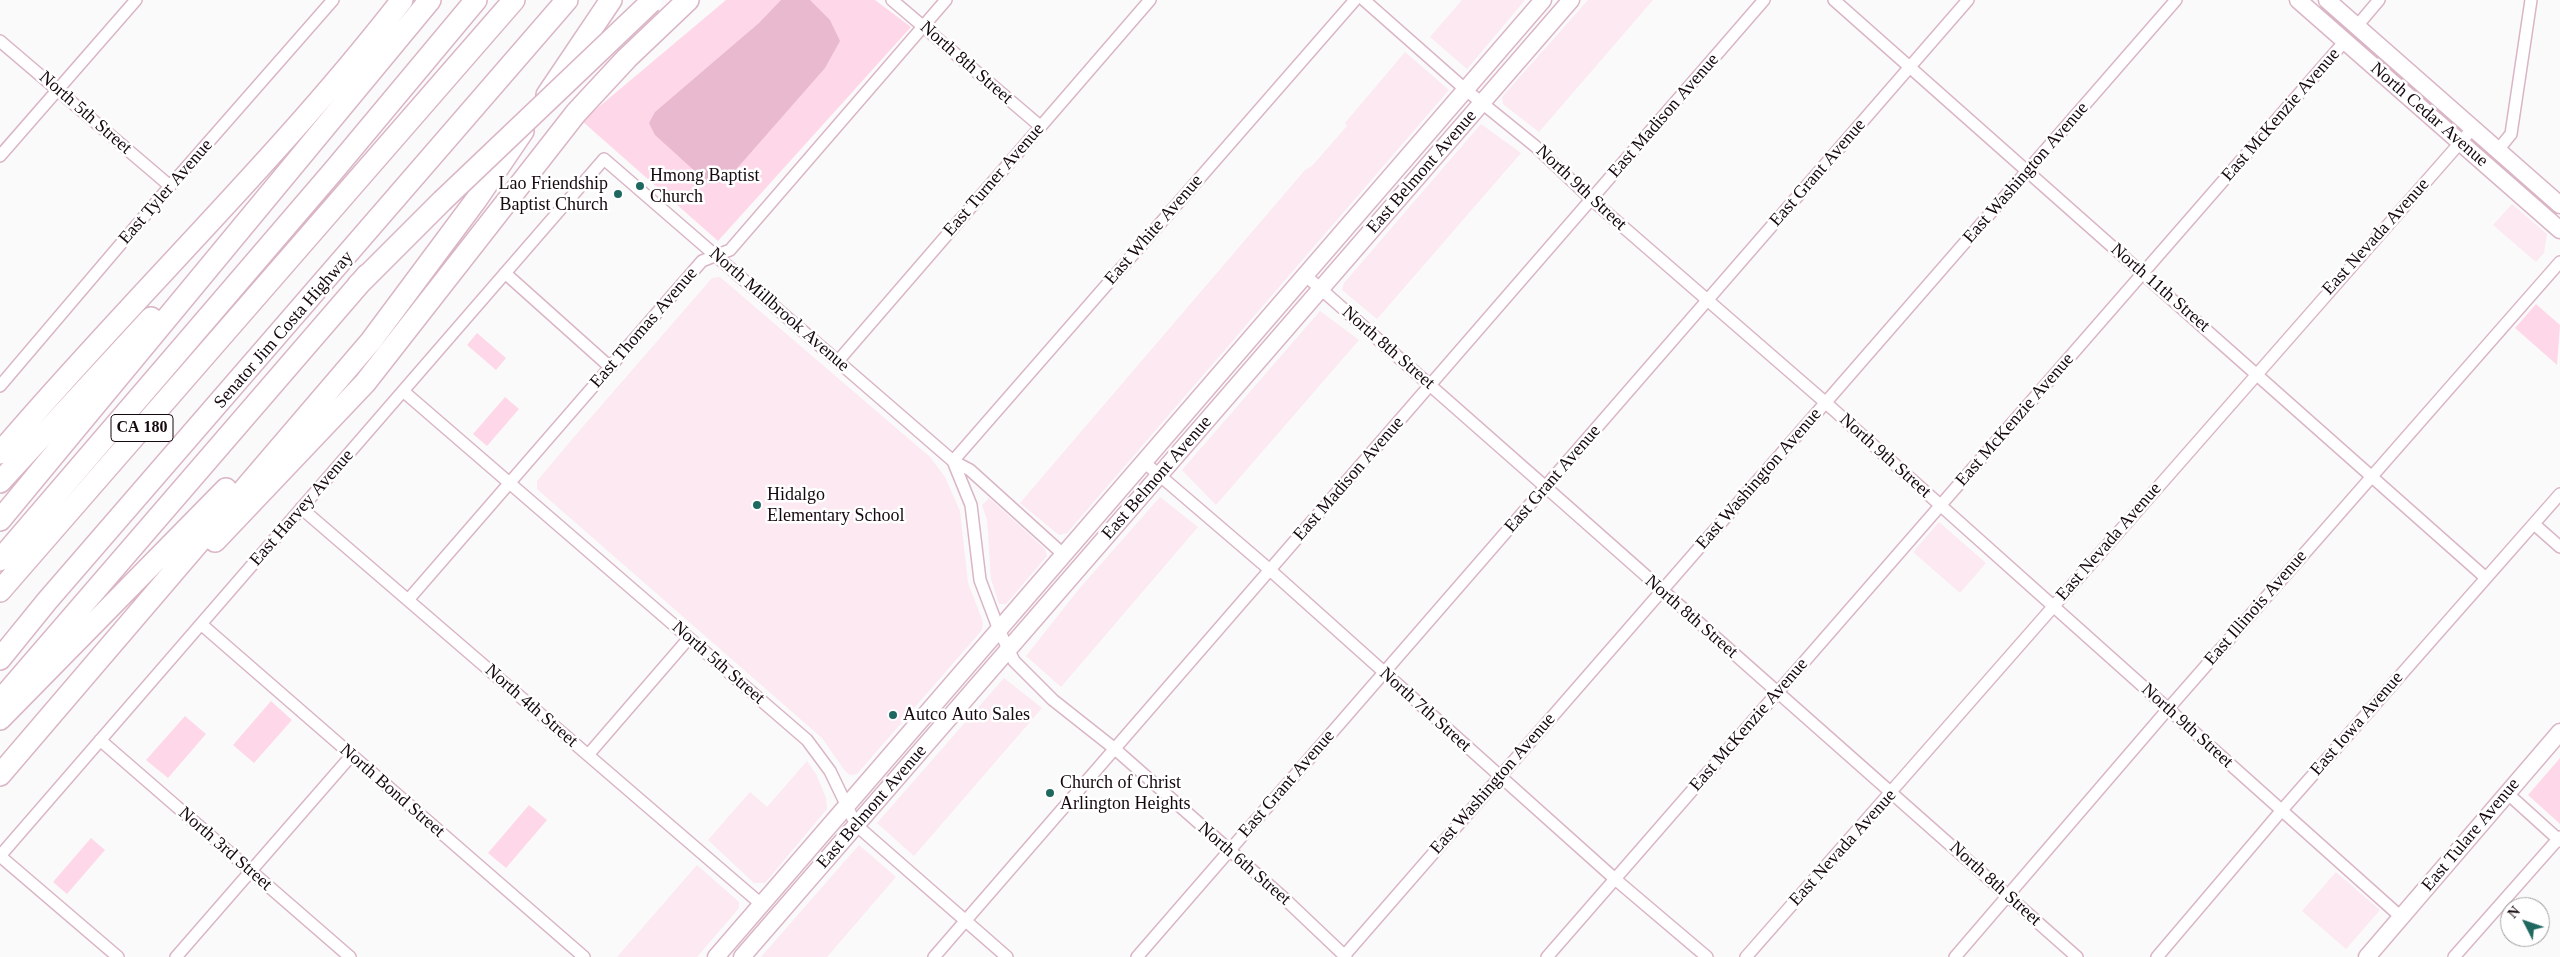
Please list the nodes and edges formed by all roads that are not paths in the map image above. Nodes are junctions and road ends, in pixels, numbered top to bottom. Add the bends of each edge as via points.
1 (136, 0) edge
2 (333, 0) edge
3 (402, 0) edge
4 (430, 0) edge
5 (477, 0) edge
6 (514, 0) edge
7 (567, 0) edge
8 (611, 0) edge
9 (688, 0) edge
10 (892, 0) edge
11 (946, 0) edge
12 (1150, 0) edge
13 (1355, 0) edge
14 (1364, 0) edge
15 (1543, 0) edge
16 (1571, 0) edge
17 (1764, 0) edge
18 (1834, 0) edge
19 (1968, 0) edge
20 (2176, 0) edge
21 (2298, 0) edge
22 (2311, 0) edge
23 (2327, 0) edge
24 (2379, 0) edge
25 (2531, 0) edge
26 (653, 1) edge
27 (2357, 26) junction
28 (923, 27) junction
29 (0, 40) edge
30 (2345, 41) junction
31 (1910, 67) junction
32 (2415, 77) junction
33 (58, 90) junction
34 (1466, 90) junction
35 (1482, 103) junction
36 (1040, 126) junction
37 (2473, 128) junction
38 (2460, 142) junction
39 (2498, 150) junction
40 (0, 156) edge
41 (604, 159) joint
42 (2027, 172) junction
43 (170, 186) junction
44 (1591, 199) junction
45 (2560, 205) edge
46 (259, 206) junction
47 (2560, 230) edge
48 (716, 256) junction
49 (2560, 262) edge
50 (283, 265) junction
51 (422, 271) junction
52 (2144, 272) junction
53 (505, 273) junction
54 (367, 275) junction
55 (1306, 276) junction
56 (1321, 289) junction
57 (1708, 300) junction
58 (838, 361) junction
59 (610, 366) junction
60 (2256, 373) junction
61 (1430, 385) junction
62 (0, 386) edge
63 (403, 391) junction
64 (1826, 403) junction
65 (0, 453) edge
66 (953, 461) junction
67 (1144, 462) junction
68 (1159, 476) junction
69 (2371, 476) junction
70 (0, 482) edge
71 (510, 483) junction
72 (1545, 487) junction
73 (2560, 494) edge
74 (1940, 505) junction
75 (301, 508) junction
76 (120, 518) junction
77 (0, 520) edge
78 (2534, 524) junction
79 (2560, 547) edge
80 (1064, 555) junction
81 (0, 560) edge
82 (1270, 570) junction
83 (2486, 578) junction
84 (0, 591) edge
85 (1661, 591) junction
86 (408, 600) junction
87 (2052, 606) junction
88 (201, 624) junction
89 (999, 630) junction
90 (690, 638) junction
91 (1008, 651) junction
92 (0, 659) edge
93 (1383, 673) junction
94 (72, 692) junction
95 (1777, 692) junction
96 (0, 701) edge
97 (2168, 709) junction
98 (0, 719) edge
99 (2560, 732) edge
100 (100, 740) junction
101 (1114, 749) junction
102 (588, 755) junction
103 (351, 756) junction
104 (0, 775) edge
105 (1499, 777) junction
106 (1892, 793) junction
107 (2507, 793) junction
108 (846, 804) junction
109 (2282, 810) junction
110 (856, 825) junction
111 (2559, 839) edge
112 (1229, 851) junction
113 (0, 856) edge
114 (251, 871) junction
115 (1615, 879) junction
116 (2008, 895) junction
117 (761, 904) junction
118 (2401, 917) junction
119 (965, 921) junction
120 (1344, 956) edge
121 (118, 957) edge
122 (176, 957) edge
123 (350, 957) edge
124 (584, 957) edge
125 (716, 957) edge
126 (742, 957) edge
127 (934, 957) edge
128 (1006, 957) edge
129 (1137, 957) edge
130 (1547, 957) edge
131 (1707, 957) edge
132 (1746, 957) edge
133 (1955, 957) edge
134 (2077, 957) edge
135 (2157, 957) edge
136 (2368, 957) edge
137 (2454, 957) edge

1 - 33 street
2 - 43 street, East Tyler Avenue
3 - 65 highway via 312,108 63,379
4 - 46 highway
5 - 50 highway
5 - 81 highway
6 - 50 highway, CA 180
7 - 76 highway, Senator Jim Costa Highway / CA 180
8 - 51 highway via 476,200
9 - 94 highway via 620,65 564,126 365,383
10 - 28 street, North 8th Street
11 - 28 street, East Thomas Avenue
12 - 36 street, East Turner Avenue
13 - 66 street, East White Avenue
14 - 34 street, North 9th Street
15 - 34 main road, East Belmont Avenue
16 - 35 main road, East Belmont Avenue
17 - 44 street, East Madison Avenue
18 - 31 street, North 11th Street
19 - 31 street, East Grant Avenue
20 - 42 street, East Washington Avenue
21 - 30 main road, North Cedar Avenue
22 - 27 main road via 2341,26
23 - 27 main road, North Cedar Avenue
24 - 27 street
25 - 39 street via 2511,134
26 - 54 highway, bridge
27 - 32 main road, North Cedar Avenue
28 - 36 street, North 8th Street
28 - 48 street, East Thomas Avenue via 730,250
29 - 33 street, North 5th Street
30 - 32 main road via 2355,39 2362,42 2401,75
30 - 38 main road, North Cedar Avenue
30 - 52 street, East McKenzie Avenue
31 - 42 street, North 11th Street
31 - 57 street, East Grant Avenue
32 - 37 main road, North Cedar Avenue
33 - 40 street
33 - 43 street, North 5th Street
34 - 35 street, North 9th Street
34 - 55 main road, East Belmont Avenue
35 - 44 street, North 9th Street via 1535,146
35 - 56 main road, East Belmont Avenue
36 - 58 street, East Turner Avenue
37 - 38 street, East Nevada Avenue
37 - 39 main road, North Cedar Avenue
38 - 47 main road, North Cedar Avenue
38 - 60 street, East Nevada Avenue
39 - 45 main road, North Cedar Avenue
41 - 48 street, North Millbrook Avenue
41 - 53 street, East Harvey Avenue
42 - 52 street, North 11th Street
42 - 64 street, East Washington Avenue
43 - 62 street, East Tyler Avenue
44 - 57 street, North 9th Street
44 - 61 street, East Madison Avenue
46 - 70 highway
46 - 77 highway
48 - 58 street, North Millbrook Avenue
48 - 59 street, East Thomas Avenue via 702,261
49 - 69 street, East Illinois Avenue
50 - 84 highway, CA 180
51 - 94 highway via 371,341
51 - 98 highway via 282,432
52 - 60 street, North 11th Street
52 - 74 street, East McKenzie Avenue
53 - 59 street
53 - 63 street, East Harvey Avenue
54 - 76 highway
54 - 96 highway
55 - 56 street, North 8th Street
55 - 67 main road, East Belmont Avenue
56 - 61 street, North 8th Street
56 - 68 main road, East Belmont Avenue
57 - 64 street, North 9th Street
57 - 72 street, East Grant Avenue
58 - 66 street, North Millbrook Avenue
59 - 71 street, East Thomas Avenue
60 - 69 street, North 11th Street
60 - 87 street, East Nevada Avenue
61 - 72 street, North 8th Street
61 - 82 street, East Madison Avenue
63 - 71 street, North 5th Street
63 - 75 street, East Harvey Avenue
64 - 74 street, North 9th Street
64 - 85 street, East Washington Avenue
66 - 80 street, North Millbrook Avenue via 970,470
66 - 89 street, North Millbrook Avenue via 971,505 980,580
67 - 68 street, North 7th Street
67 - 80 main road, East Belmont Avenue
68 - 82 street, North 7th Street
68 - 91 main road, East Belmont Avenue
69 - 83 street, North 11th Street
69 - 97 street, East Illinois Avenue
71 - 86 street, East Thomas Avenue
71 - 90 street, North 5th Street
72 - 85 street, North 8th Street
72 - 93 street, East Grant Avenue
73 - 78 street, East Iowa Avenue
74 - 87 street, North 9th Street
74 - 95 street, East McKenzie Avenue
75 - 86 street, North 4th Street
75 - 88 street, East Harvey Avenue
76 - 92 highway, Senator Jim Costa Highway / CA 180
78 - 79 street
78 - 83 street, East Iowa Avenue
80 - 89 main road, East Belmont Avenue
82 - 93 street, North 7th Street
82 - 101 street, East Madison Avenue
83 - 109 street, East Iowa Avenue
85 - 95 street, North 8th Street
85 - 105 street, East Washington Avenue
86 - 102 street, North 4th Street
87 - 97 street, North 9th Street
87 - 106 street, East Nevada Avenue
88 - 100 street, East Harvey Avenue
88 - 103 street, North Bond Street
89 - 91 street, North Millbrook Avenue
89 - 108 main road, East Belmont Avenue
90 - 102 street
90 - 108 street, North 5th Street via 807,740 830,771
91 - 101 street, North 6th Street via 1054,700
91 - 110 main road, East Belmont Avenue
93 - 105 street, North 7th Street
93 - 112 street, East Grant Avenue
94 - 104 highway
95 - 106 street, North 8th Street
95 - 115 street, East McKenzie Avenue
97 - 109 street, North 9th Street
97 - 116 street, East Illinois Avenue
99 - 107 main road, East Tulare Avenue
100 - 113 street, East Harvey Avenue
100 - 114 street, North 3rd Street
101 - 112 street, North 6th Street
101 - 119 street, East Madison Avenue
102 - 117 street, North 4th Street
103 - 114 street
103 - 124 street, North Bond Street
105 - 115 street, North 7th Street
105 - 120 street, East Washington Avenue
106 - 116 street, North 8th Street
106 - 132 street, East Nevada Avenue
107 - 111 street
107 - 118 main road, East Tulare Avenue
108 - 110 street, North 5th Street
108 - 117 main road, East Belmont Avenue
109 - 118 street, North 9th Street
109 - 135 street, East Iowa Avenue
110 - 119 street, North 5th Street
110 - 126 main road, East Belmont Avenue
111 - 137 street
112 - 120 street, North 6th Street
112 - 129 street, East Grant Avenue
113 - 121 street
114 - 122 street
114 - 123 street, North 3rd Street
115 - 130 street, East McKenzie Avenue
115 - 131 street, North 7th Street
116 - 133 street, East Illinois Avenue
116 - 134 street, North 8th Street
117 - 125 main road, East Belmont Avenue
118 - 136 main road, East Tulare Avenue
119 - 127 street, East Madison Avenue
119 - 128 street, North 5th Street

